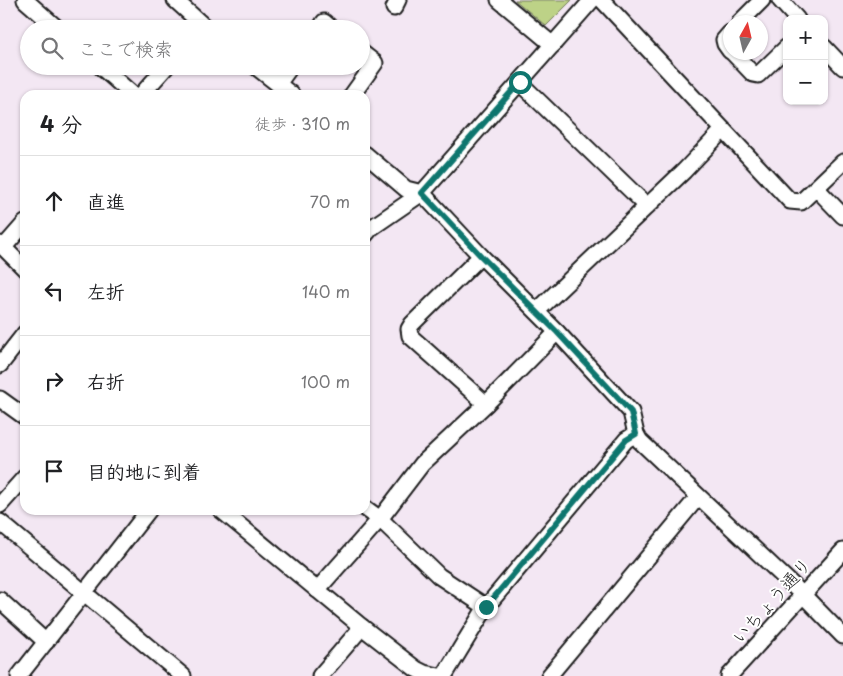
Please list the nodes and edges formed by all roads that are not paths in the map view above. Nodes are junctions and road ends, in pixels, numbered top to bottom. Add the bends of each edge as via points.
1 (25, 0) edge
2 (175, 0) edge
3 (499, 0) edge
4 (592, 0) edge
5 (602, 0) edge
6 (762, 0) edge
7 (780, 0) edge
8 (747, 15) edge
9 (794, 15) edge
10 (48, 20) edge
11 (196, 20) edge
12 (553, 45) junction
13 (783, 51) edge
14 (828, 51) edge
15 (370, 58) edge
16 (739, 60) edge
17 (843, 67) edge
18 (370, 69) edge
19 (110, 75) edge
20 (159, 75) edge
21 (266, 75) edge
22 (284, 75) edge
23 (366, 75) edge
24 (520, 82) junction
25 (278, 84) junction
26 (127, 90) edge
27 (145, 90) edge
28 (286, 90) edge
29 (355, 90) edge
30 (722, 130) junction
31 (370, 158) edge
32 (843, 162) edge
33 (816, 188) junction
34 (422, 193) junction
35 (647, 206) junction
36 (843, 216) edge
37 (20, 228) edge
38 (370, 229) edge
39 (2, 245) edge
40 (481, 256) junction
41 (20, 264) edge
42 (537, 311) junction
43 (557, 332) junction
44 (20, 339) edge
45 (0, 365) edge
46 (0, 399) edge
47 (486, 404) junction
48 (20, 413) edge
49 (636, 434) junction
50 (20, 483) edge
51 (698, 497) junction
52 (0, 505) edge
53 (370, 512) edge
54 (145, 515) edge
55 (227, 515) edge
56 (380, 519) junction
57 (0, 522) edge
58 (843, 551) edge
59 (317, 590) junction
60 (85, 593) junction
61 (803, 595) junction
62 (0, 600) edge
63 (486, 607) junction
64 (362, 627) junction
65 (843, 636) edge
66 (46, 642) junction
67 (413, 672) edge
68 (19, 676) edge
69 (183, 676) edge
70 (320, 676) edge
71 (439, 676) edge
72 (444, 676) edge
73 (549, 676) edge
74 (729, 676) edge

1 - 10 street
2 - 11 street
3 - 12 street
4 - 12 street
5 - 30 street
6 - 8 street
7 - 9 street
12 - 24 street
13 - 16 street via 758,75
14 - 17 street
15 - 18 street via 375,62
19 - 26 street
20 - 27 street
21 - 25 street
22 - 25 street
23 - 29 street
24 - 34 street
24 - 35 street
25 - 28 street
30 - 33 street via 790,201 801,202
30 - 35 street
31 - 34 street via 406,189
32 - 33 street
33 - 36 street
34 - 38 street
34 - 40 street
35 - 42 street
37 - 39 street
39 - 41 street
40 - 42 street
40 - 47 street via 409,330 410,336
42 - 43 street
43 - 47 street
43 - 49 street via 631,412
44 - 45 street
46 - 48 street
47 - 56 street via 422,464
49 - 51 street
49 - 63 street via 626,440
50 - 52 street
51 - 61 street
51 - 73 street
53 - 56 street
54 - 60 street
55 - 59 street
56 - 59 street
56 - 63 street via 439,576
57 - 60 street
58 - 61 street, いちょう通り
59 - 64 street
60 - 66 street
60 - 69 street
61 - 65 street
61 - 74 street, いちょう通り
62 - 66 street
63 - 72 street
64 - 67 street
64 - 70 street
66 - 68 street
67 - 71 street

